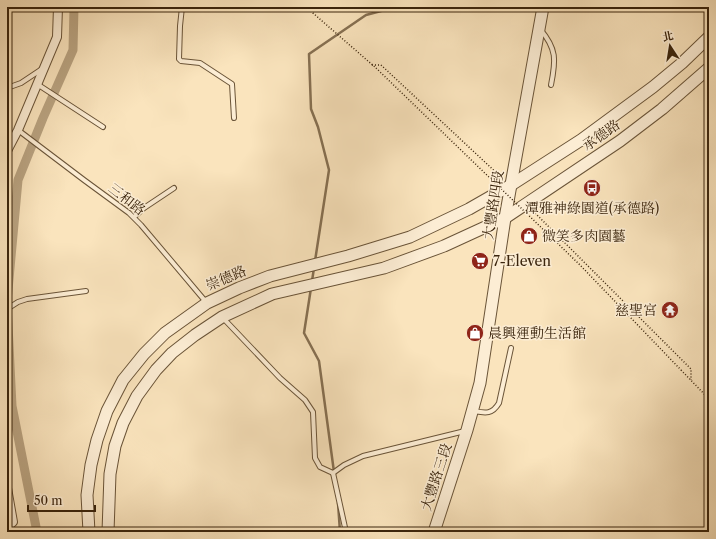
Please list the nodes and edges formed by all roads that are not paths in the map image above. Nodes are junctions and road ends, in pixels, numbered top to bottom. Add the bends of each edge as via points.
1 (58, 7) edge
2 (182, 7) edge
3 (542, 7) edge
4 (539, 27) junction
5 (709, 37) edge
6 (44, 68) junction
7 (709, 68) edge
8 (37, 84) junction
9 (551, 85) dead end
10 (7, 88) edge
11 (234, 118) dead end
12 (102, 128) dead end
13 (18, 130) junction
14 (7, 151) edge
15 (511, 185) junction
16 (174, 188) dead end
17 (134, 217) junction
18 (505, 218) junction
19 (86, 291) dead end
20 (206, 303) junction
21 (7, 309) edge
22 (222, 317) junction
23 (511, 348) dead end
24 (472, 411) junction
25 (467, 430) junction
26 (333, 473) junction
27 (7, 488) edge
28 (7, 527) edge
29 (89, 532) edge
30 (108, 532) edge
31 (346, 532) edge
32 (434, 532) edge

1 - 6 street via 57,37
2 - 11 lane via 179,59 200,62 232,84
3 - 4 street, 大豐路四段
4 - 9 lane via 549,40 554,53 555,68
4 - 15 street, 大豐路四段
5 - 15 street, 承德路 via 653,87 581,140
6 - 8 street
6 - 10 lane via 21,83
7 - 18 street, 承德路 via 662,109 620,140
8 - 12 lane
8 - 13 street
13 - 14 street
13 - 17 lane, 三和路
15 - 18 street, 大豐路四段
15 - 20 street, 崇德路 via 469,209 410,237 270,276
16 - 17 lane
17 - 20 lane, 三和路
18 - 22 street via 444,246 384,268 272,294
18 - 24 street, 大豐路四段 via 480,384
19 - 21 lane via 27,299
20 - 29 street, 崇德路 via 165,333 144,354 123,380 107,411 91,465 87,495
22 - 26 lane via 280,378 305,400 313,412 315,458 320,467
22 - 30 street via 172,353 137,396 115,446 110,474
23 - 24 lane via 496,409 486,413
24 - 25 street, 大豐路四段
25 - 26 lane via 362,456
25 - 32 street, 大豐路三段
26 - 31 lane
27 - 28 street via 13,522

